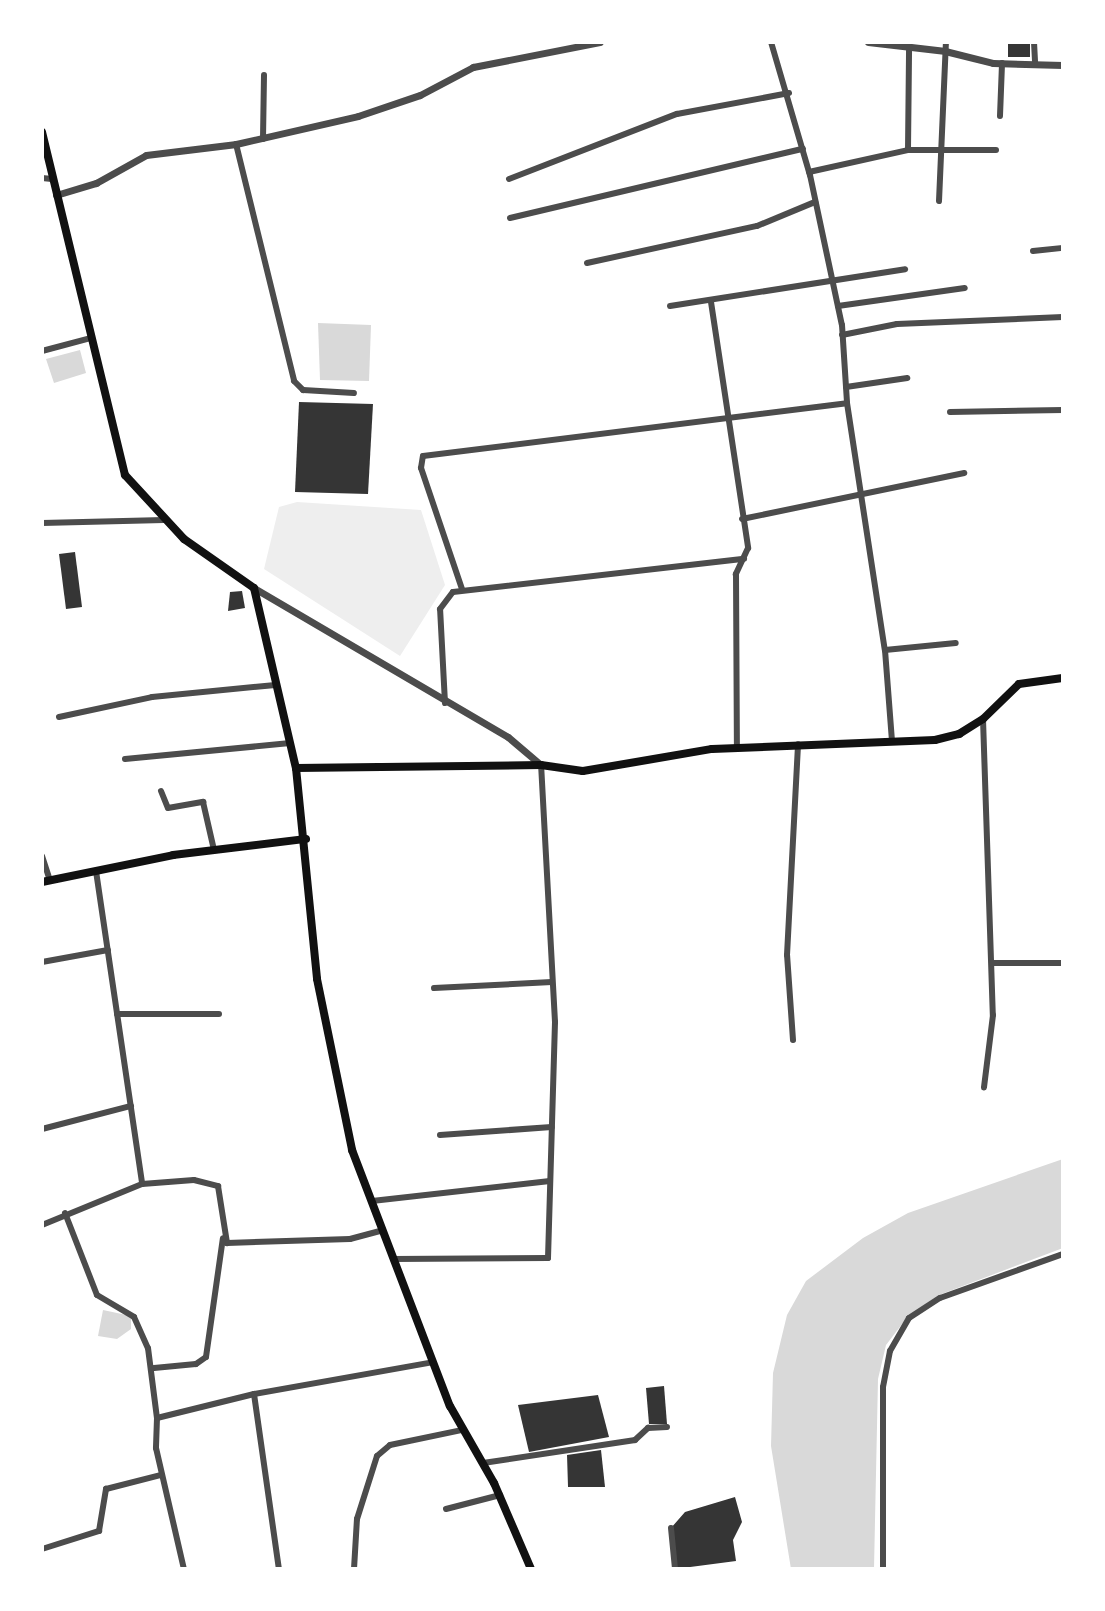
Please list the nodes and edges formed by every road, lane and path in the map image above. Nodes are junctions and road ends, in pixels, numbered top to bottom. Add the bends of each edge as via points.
1 (600, 42) edge
2 (771, 42) edge
3 (868, 42) edge
4 (876, 42) edge
5 (1034, 42) edge
6 (590, 43) edge
7 (946, 46) edge
8 (909, 47) junction
9 (1035, 62) junction
10 (1002, 63) junction
11 (1063, 65) edge
12 (264, 75) dead end
13 (789, 93) junction
14 (1000, 116) dead end
15 (42, 132) edge
16 (263, 139) junction
17 (236, 144) junction
18 (803, 149) junction
19 (940, 149) junction
20 (908, 150) junction
21 (996, 150) dead end
22 (809, 172) junction
23 (47, 179) edge
24 (509, 179) dead end
25 (56, 195) junction
26 (939, 201) dead end
27 (815, 202) junction
28 (510, 218) dead end
29 (1063, 248) edge
30 (1033, 251) dead end
31 (587, 263) dead end
32 (905, 269) dead end
33 (830, 280) junction
34 (965, 288) dead end
35 (711, 302) junction
36 (670, 306) dead end
37 (838, 306) junction
38 (1063, 317) edge
39 (842, 335) junction
40 (91, 338) junction
41 (42, 351) edge
42 (907, 378) dead end
43 (846, 387) junction
44 (354, 393) dead end
45 (847, 403) junction
46 (1063, 410) edge
47 (950, 412) dead end
48 (727, 416) junction
49 (964, 473) dead end
50 (858, 493) junction
51 (742, 519) junction
52 (164, 520) junction
53 (42, 523) edge
54 (744, 559) junction
55 (254, 588) junction
56 (462, 589) junction
57 (956, 643) dead end
58 (885, 650) junction
59 (1063, 678) edge
60 (275, 685) junction
61 (445, 703) junction
62 (59, 717) dead end
63 (983, 719) junction
64 (892, 741) junction
65 (290, 743) junction
66 (798, 744) junction
67 (737, 748) junction
68 (125, 759) dead end
69 (541, 765) junction
70 (296, 768) junction
71 (161, 791) dead end
72 (306, 839) junction
73 (214, 850) junction
74 (42, 856) edge
75 (96, 871) junction
76 (46, 882) edge
77 (108, 950) junction
78 (42, 962) edge
79 (992, 963) junction
80 (1061, 963) dead end
81 (552, 982) junction
82 (434, 988) dead end
83 (117, 1014) junction
84 (219, 1014) dead end
85 (793, 1040) dead end
86 (984, 1087) dead end
87 (131, 1106) junction
88 (552, 1127) junction
89 (42, 1129) edge
90 (440, 1135) dead end
91 (550, 1181) junction
92 (142, 1184) junction
93 (372, 1201) junction
94 (65, 1213) junction
95 (42, 1225) edge
96 (379, 1231) junction
97 (223, 1238) junction
98 (1063, 1254) edge
99 (391, 1259) junction
100 (433, 1362) junction
101 (154, 1368) junction
102 (254, 1394) junction
103 (157, 1418) junction
104 (667, 1427) dead end
105 (462, 1430) junction
106 (483, 1463) junction
107 (161, 1475) junction
108 (500, 1495) junction
109 (446, 1509) dead end
110 (671, 1528) dead end
111 (42, 1549) edge
112 (184, 1569) edge
113 (279, 1569) edge
114 (354, 1569) edge
115 (531, 1569) edge
116 (675, 1569) edge
117 (883, 1569) edge

1 - 6 street
2 - 13 street
3 - 4 street
4 - 8 street
5 - 9 street
6 - 16 street via 473,67 383,108
7 - 8 street
7 - 10 street
7 - 19 street
8 - 20 street
9 - 10 street
9 - 11 street
10 - 14 street
12 - 16 street
13 - 18 street
13 - 24 street via 677,114
15 - 23 main road
16 - 17 street
17 - 25 street via 146,155 96,183
17 - 44 street via 294,381 309,392
18 - 22 street
18 - 28 street
19 - 20 street
19 - 21 street
19 - 26 street
20 - 22 street
22 - 27 street
23 - 25 main road
25 - 40 main road
27 - 31 street via 757,226
27 - 33 street
29 - 30 street
32 - 33 street
33 - 35 street
33 - 37 street
34 - 37 street
35 - 36 street
35 - 48 street
37 - 39 street
38 - 39 street via 897,324
39 - 43 street
40 - 41 street
40 - 52 main road via 121,467 134,490
42 - 43 street
43 - 45 street
45 - 48 street
45 - 50 street
46 - 47 street
48 - 51 street
48 - 56 street via 423,456 421,468
49 - 50 street
50 - 51 street
50 - 58 street
51 - 54 street via 748,548
52 - 53 street
52 - 55 main road
54 - 56 street
54 - 67 street via 736,574
55 - 60 main road
55 - 61 street
56 - 61 street via 446,596 440,609
57 - 58 street
58 - 64 street
59 - 63 main road via 1019,684
60 - 62 street via 152,697
60 - 65 main road
61 - 69 street via 508,737
63 - 64 main road via 947,737
63 - 79 street
64 - 66 main road
65 - 68 street
65 - 70 main road
66 - 67 main road
66 - 85 street via 787,955
67 - 69 main road via 624,768 583,771
69 - 70 main road
69 - 81 street
70 - 72 main road
71 - 73 street via 168,808 203,802
72 - 73 main road
72 - 93 main road via 317,979 332,1064 352,1150
73 - 75 main road
74 - 76 street
75 - 76 main road
75 - 77 street
77 - 78 street
77 - 83 street
79 - 80 street
79 - 86 street via 993,1015
81 - 82 street
81 - 88 street
83 - 84 street
83 - 87 street
87 - 89 street
87 - 92 street
88 - 90 street
88 - 91 street
91 - 93 street
91 - 99 street via 548,1258
92 - 94 street
92 - 97 street via 194,1180 218,1186
93 - 96 main road
94 - 95 street
94 - 101 street via 97,1295 134,1317
96 - 97 street via 304,1242 241,1244
96 - 99 main road
97 - 101 street via 206,1357 196,1364
98 - 117 street via 940,1298 909,1318 890,1351 883,1387
99 - 100 main road
100 - 102 street
100 - 105 main road
101 - 103 street
102 - 103 street
102 - 113 street
103 - 107 street
104 - 106 street via 648,1428 635,1440
105 - 106 main road
105 - 114 street via 390,1445 377,1456 357,1519
106 - 108 main road
107 - 111 street via 106,1489 99,1531
107 - 112 street
108 - 109 street
108 - 115 main road
110 - 116 street

